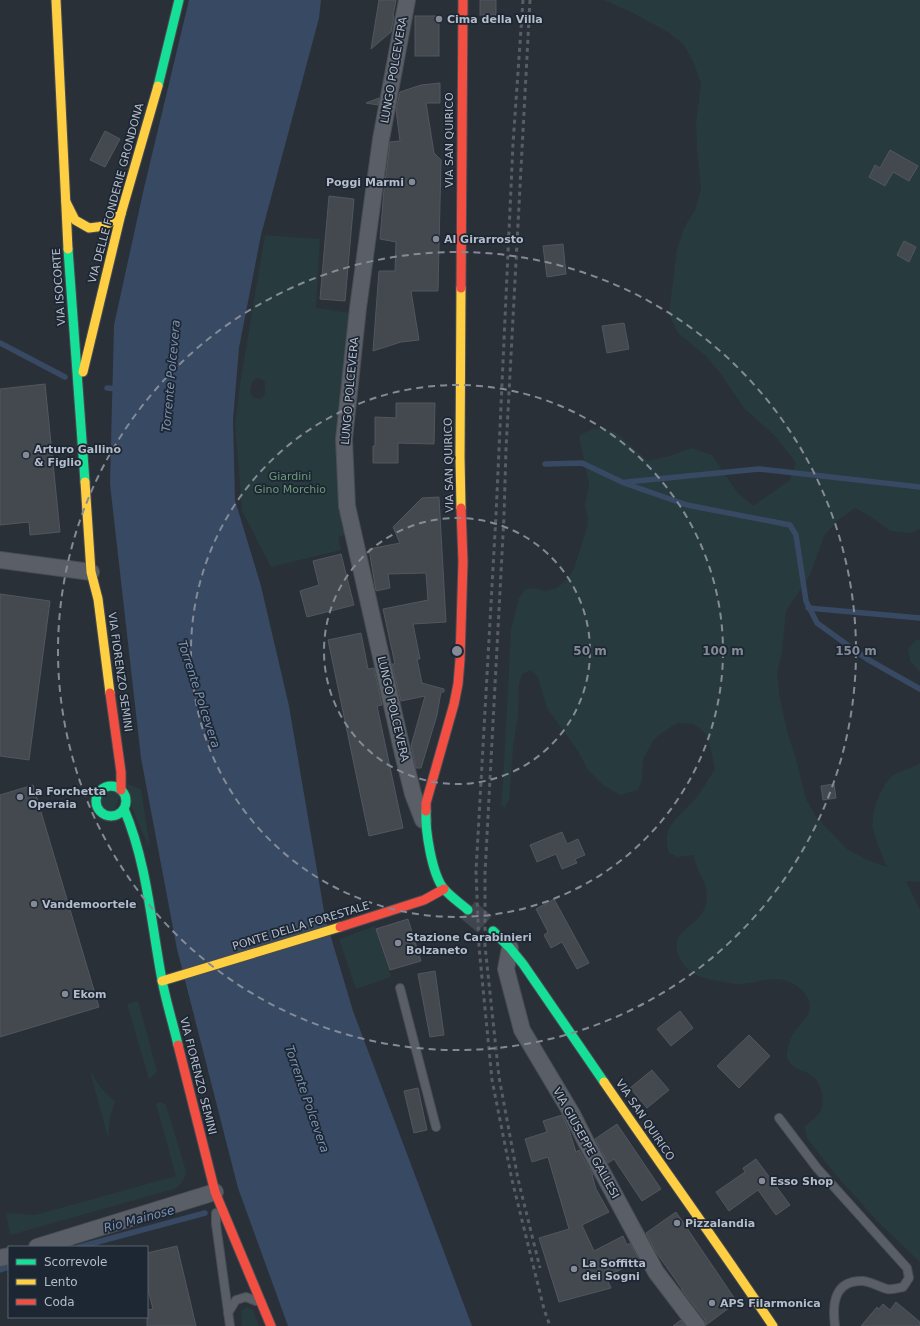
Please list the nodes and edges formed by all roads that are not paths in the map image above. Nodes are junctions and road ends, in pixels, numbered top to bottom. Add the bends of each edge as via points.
1 (56, 0) edge
2 (179, 0) edge
3 (407, 0) edge
4 (463, 0) edge
5 (65, 200) junction
6 (121, 214) junction
7 (78, 392) junction
8 (0, 560) edge
9 (91, 572) junction
10 (117, 788) junction
11 (121, 812) junction
12 (425, 824) junction
13 (444, 889) junction
14 (468, 910) tunnel mouth
15 (493, 932) tunnel mouth
16 (510, 948) junction
17 (162, 981) junction
18 (400, 988) dead end
19 (779, 1118) dead end
20 (436, 1127) dead end
21 (215, 1192) junction
22 (41, 1246) edge
23 (261, 1302) junction
24 (228, 1313) junction
25 (230, 1326) edge
26 (271, 1326) edge
27 (697, 1326) edge
28 (773, 1326) edge
29 (835, 1326) edge

1 - 5 main road, VIA ISOCORTE
2 - 6 main road, VIA DELLE FONDERIE GRONDONA via 160,80
3 - 12 street, LUNGO POLCEVERA via 380,145 358,308 344,439 347,506 413,794
4 - 12 main road, VIA SAN QUIRICO via 460,420 463,562 460,660 454,704 426,804
5 - 6 main road via 75,220 89,228 105,226
5 - 7 main road, VIA ISOCORTE
6 - 7 main road, VIA DELLE FONDERIE GRONDONA
7 - 9 main road, VIA ISOCORTE
8 - 9 street
9 - 10 main road, VIA FIORENZO SEMINI via 98,599 122,776
10 - 11 main road via 125,795 126,803
10 - 11 main road, VIA FIORENZO SEMINI via 106,787 100,791 96,797 96,804 98,811 104,815 111,817
11 - 17 main road, VIA FIORENZO SEMINI via 130,823 144,871
12 - 13 main road, VIA SAN QUIRICO via 436,876
13 - 14 main road, VIA SAN QUIRICO
13 - 17 main road, PONTE DELLA FORESTALE via 424,900
15 - 16 main road, VIA SAN QUIRICO
16 - 27 street, VIA GIUSEPPE GALLESI via 506,969 522,1030 572,1114 656,1272
16 - 28 main road, VIA SAN QUIRICO
17 - 21 main road, VIA FIORENZO SEMINI
18 - 20 lane
19 - 29 lane via 817,1168 907,1268 909,1278 903,1287 889,1289 863,1281 847,1285 839,1291 835,1300
21 - 22 street
21 - 23 main road, VIA FIORENZO SEMINI
21 - 24 lane via 216,1224
23 - 24 lane via 246,1297 236,1300
23 - 26 main road, VIA FIORENZO SEMINI
24 - 25 lane

